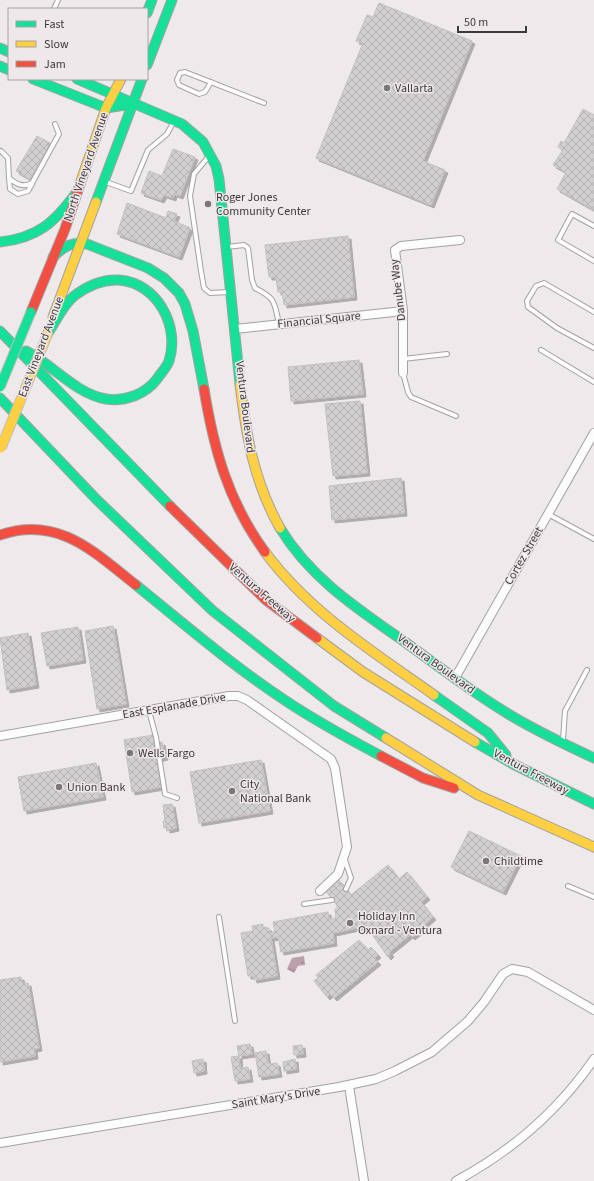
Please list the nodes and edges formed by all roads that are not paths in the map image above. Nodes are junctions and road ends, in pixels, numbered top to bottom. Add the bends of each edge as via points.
1 (152, 0) edge
2 (172, 0) edge
3 (148, 11) edge
4 (148, 62) edge
5 (36, 80) edge
6 (80, 80) edge
7 (120, 80) edge
8 (142, 80) edge
9 (211, 82) junction
10 (113, 93) junction
11 (264, 103) dead end
12 (132, 104) junction
13 (106, 108) junction
14 (174, 120) junction
15 (55, 124) dead end
16 (1, 151) edge
17 (210, 154) junction
18 (10, 178) junction
19 (104, 182) junction
20 (32, 183) junction
21 (77, 192) junction
22 (594, 226) edge
23 (460, 240) dead end
24 (0, 242) edge
25 (81, 243) junction
26 (226, 248) junction
27 (53, 256) junction
28 (594, 261) edge
29 (231, 292) junction
30 (403, 311) junction
31 (594, 312) edge
32 (279, 324) junction
33 (235, 329) junction
34 (0, 331) edge
35 (48, 333) junction
36 (10, 341) junction
37 (594, 348) edge
38 (541, 350) dead end
39 (447, 354) dead end
40 (403, 359) junction
41 (403, 373) joint
42 (594, 382) edge
43 (0, 387) edge
44 (0, 398) edge
45 (0, 412) edge
46 (456, 416) dead end
47 (25, 426) junction
48 (594, 433) edge
49 (0, 449) edge
50 (548, 514) junction
51 (0, 535) edge
52 (594, 539) edge
53 (587, 670) dead end
54 (455, 678) junction
55 (149, 711) junction
56 (0, 736) edge
57 (562, 743) junction
58 (594, 758) edge
59 (513, 764) junction
60 (478, 795) junction
61 (177, 798) dead end
62 (594, 804) edge
63 (594, 847) edge
64 (344, 857) junction
65 (568, 886) dead end
66 (346, 889) dead end
67 (320, 891) dead end
68 (594, 897) edge
69 (332, 900) dead end
70 (304, 904) dead end
71 (219, 917) dead end
72 (594, 1010) edge
73 (235, 1021) dead end
74 (594, 1059) edge
75 (349, 1086) junction
76 (0, 1143) edge
77 (364, 1181) edge
78 (456, 1181) edge

1 - 3 main road
2 - 4 main road
5 - 13 main road
6 - 10 main road
7 - 10 main road, North Vineyard Avenue
8 - 12 main road, North Vineyard Avenue
9 - 9 lane via 185,72 180,73 177,80 178,85 199,94 205,92
9 - 11 lane
10 - 12 main road
10 - 13 main road, North Vineyard Avenue
12 - 13 main road
12 - 14 main road, Ventura Boulevard
12 - 19 main road, North Vineyard Avenue
13 - 21 main road, North Vineyard Avenue
14 - 17 main road, Ventura Boulevard via 193,132
14 - 19 lane via 167,134 148,150 131,191
15 - 20 lane via 59,134
16 - 18 lane via 8,158
17 - 26 main road, Ventura Boulevard via 219,180
17 - 29 lane via 194,174 190,196 201,271 204,288 210,292
18 - 20 lane via 23,186
18 - 20 lane via 10,189 18,194 28,191
19 - 25 main road, North Vineyard Avenue
21 - 24 main road via 52,223 39,233
21 - 27 main road, North Vineyard Avenue
22 - 28 lane via 572,214 558,240
23 - 30 street, Danube Way via 401,246 396,249 394,253
25 - 27 main road via 64,246
25 - 35 main road, East Vineyard Avenue
25 - 59 main road via 150,269 171,284 180,296 193,333 216,450 225,478 256,542 277,569 337,626 488,733
26 - 29 main road, Ventura Boulevard
26 - 32 lane via 248,248 255,288 268,294 274,301
27 - 43 main road, East Vineyard Avenue, bridge
29 - 33 main road, Ventura Boulevard
30 - 32 street, Financial Square
30 - 40 street, Danube Way
31 - 37 lane via 544,283 536,286 527,302 528,308 557,328
32 - 33 street, Financial Square
33 - 54 main road, Ventura Boulevard via 251,460 259,485 283,532 309,566 330,587
34 - 36 main road, Ventura Freeway
35 - 36 main road via 74,296 90,285 107,280 122,280 138,284 162,303 173,330 173,346 170,362 162,375 148,389 132,397 107,399 86,393 48,364
35 - 49 main road, East Vineyard Avenue, bridge
36 - 59 main road, Ventura Freeway via 148,485 266,600 363,672
38 - 42 lane
39 - 40 lane
40 - 41 street, Danube Way
41 - 46 lane via 411,397
44 - 47 main road
45 - 47 main road
47 - 60 main road via 97,500 213,611 334,706
48 - 50 street, Cortez Street
50 - 52 lane
50 - 54 street, Cortez Street
51 - 60 main road via 12,531 37,529 50,530 75,539 228,659 286,701 340,734 423,778
53 - 57 lane via 565,711
54 - 57 main road, Ventura Boulevard via 500,709
55 - 56 street, East Esplanade Drive
55 - 61 lane via 165,794
55 - 64 street, East Esplanade Drive via 238,696 331,759 347,847
57 - 58 main road, Ventura Boulevard
59 - 62 main road, Ventura Freeway
60 - 63 main road
64 - 66 lane via 351,878
64 - 67 street, East Esplanade Drive via 338,874
65 - 68 lane
69 - 70 lane
71 - 73 lane
72 - 75 street, Saint Mary's Drive via 528,972 512,969 503,974 468,1022 432,1052 376,1079
74 - 78 street via 561,1102 532,1131 503,1153
75 - 76 street, Saint Mary's Drive
75 - 77 street

